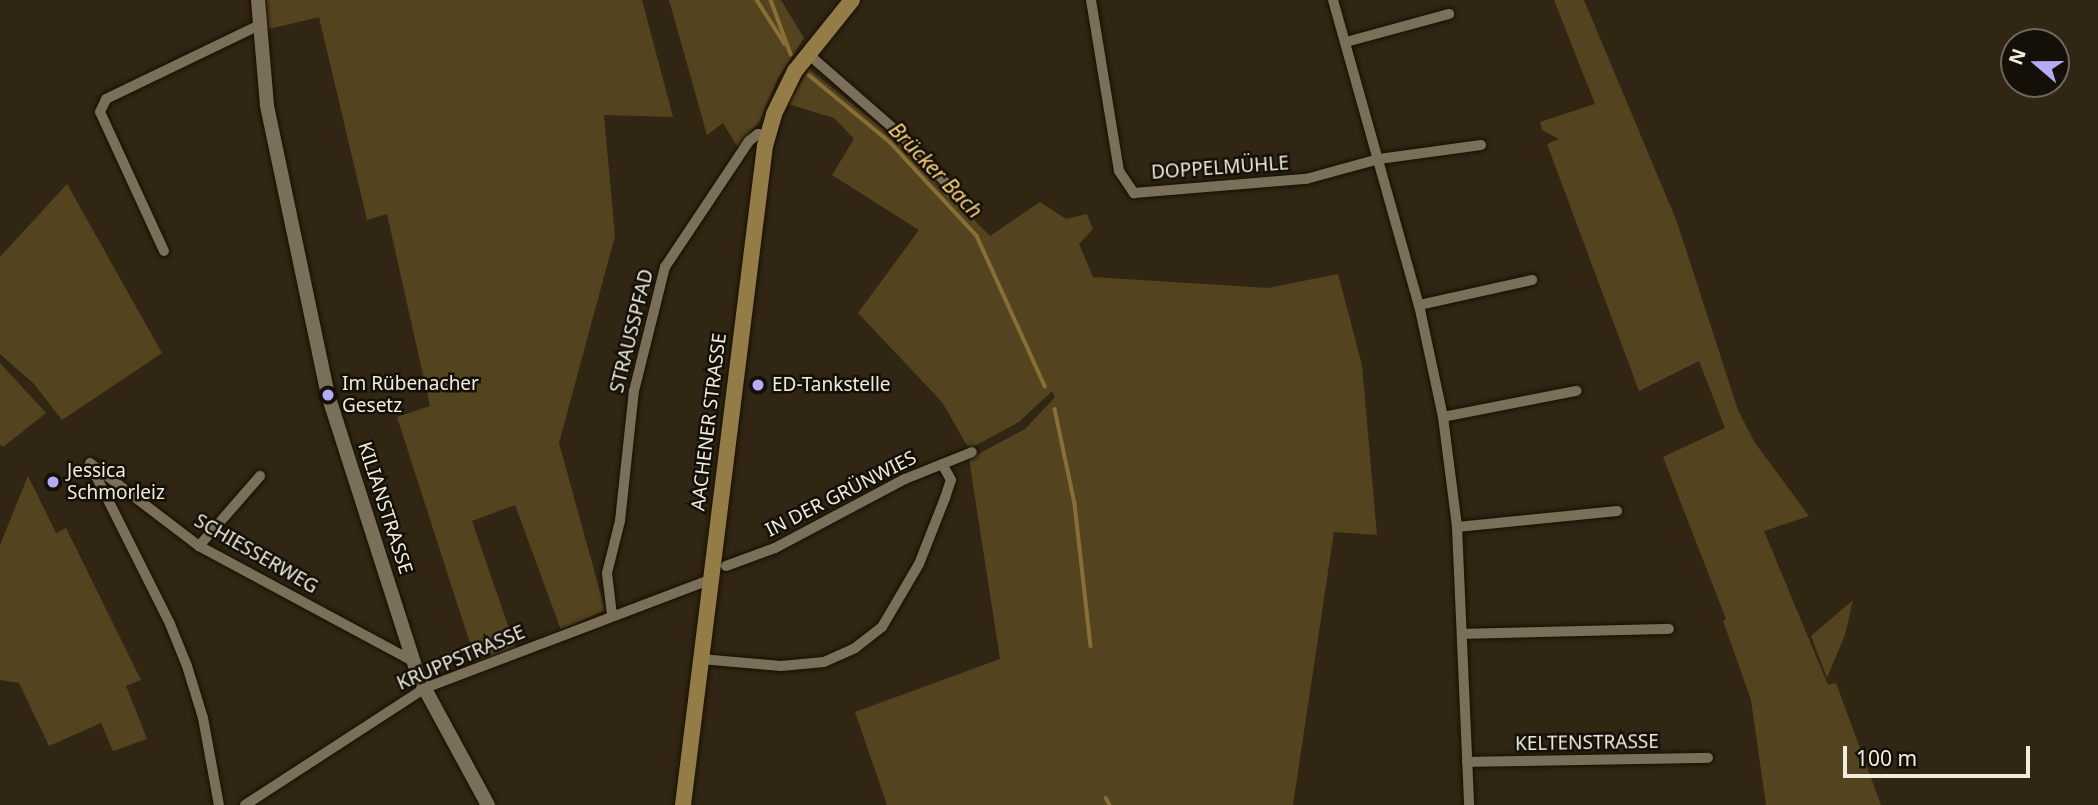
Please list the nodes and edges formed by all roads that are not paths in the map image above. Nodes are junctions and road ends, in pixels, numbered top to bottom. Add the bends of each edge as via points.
1 (258, 0) edge
2 (852, 0) edge
3 (1091, 0) edge
4 (1333, 0) edge
5 (1449, 14) dead end
6 (260, 25) junction
7 (1346, 42) junction
8 (807, 53) junction
9 (768, 136) junction
10 (1481, 145) dead end
11 (1379, 159) junction
12 (948, 185) dead end
13 (164, 251) dead end
14 (1532, 280) dead end
15 (1419, 305) junction
16 (1576, 391) dead end
17 (1443, 417) junction
18 (972, 452) dead end
19 (942, 464) junction
20 (260, 476) dead end
21 (1617, 511) dead end
22 (1457, 527) junction
23 (199, 546) junction
24 (726, 566) dead end
25 (710, 580) junction
26 (612, 615) junction
27 (1669, 629) dead end
28 (1463, 634) junction
29 (701, 659) junction
30 (414, 662) junction
31 (425, 688) junction
32 (1708, 758) dead end
33 (1467, 762) junction
34 (219, 805) edge
35 (245, 805) edge
36 (488, 805) edge
37 (683, 805) edge
38 (1469, 805) edge

1 - 6 street, KILIANSTRASSE
2 - 8 main road, AACHENER STRASSE
3 - 11 street, DOPPELMÜHLE via 1119,171 1134,193 1306,179
4 - 7 street
5 - 7 street
6 - 13 street via 106,99 100,112
6 - 30 street, KILIANSTRASSE via 267,106 328,396
7 - 11 street
8 - 9 main road, AACHENER STRASSE via 783,92
8 - 12 street via 901,135
9 - 25 main road, AACHENER STRASSE
9 - 26 street, STRAUSSPFAD via 758,134 749,141 665,267 635,382 626,480 607,573
10 - 11 street
11 - 15 street
14 - 15 street
15 - 17 street
16 - 17 street
17 - 22 street
18 - 19 street, IN DER GRÜNWIES
19 - 24 street, IN DER GRÜNWIES via 841,517
19 - 29 street via 951,480 945,498 919,565 882,627 855,648 824,662 781,666
20 - 23 street
21 - 22 street
22 - 28 street
23 - 30 street, SCHIESSERWEG
23 - 34 street, SCHIESSERWEG via 90,463 187,666 203,718
25 - 26 street, KRUPPSTRASSE
25 - 29 main road, AACHENER STRASSE
26 - 31 street, KRUPPSTRASSE
27 - 28 street
28 - 33 street
29 - 37 main road, AACHENER STRASSE
30 - 31 street, KILIANSTRASSE
31 - 35 street, KRUPPSTRASSE
31 - 36 street, KILIANSTRASSE
32 - 33 street, KELTENSTRASSE
33 - 38 street

